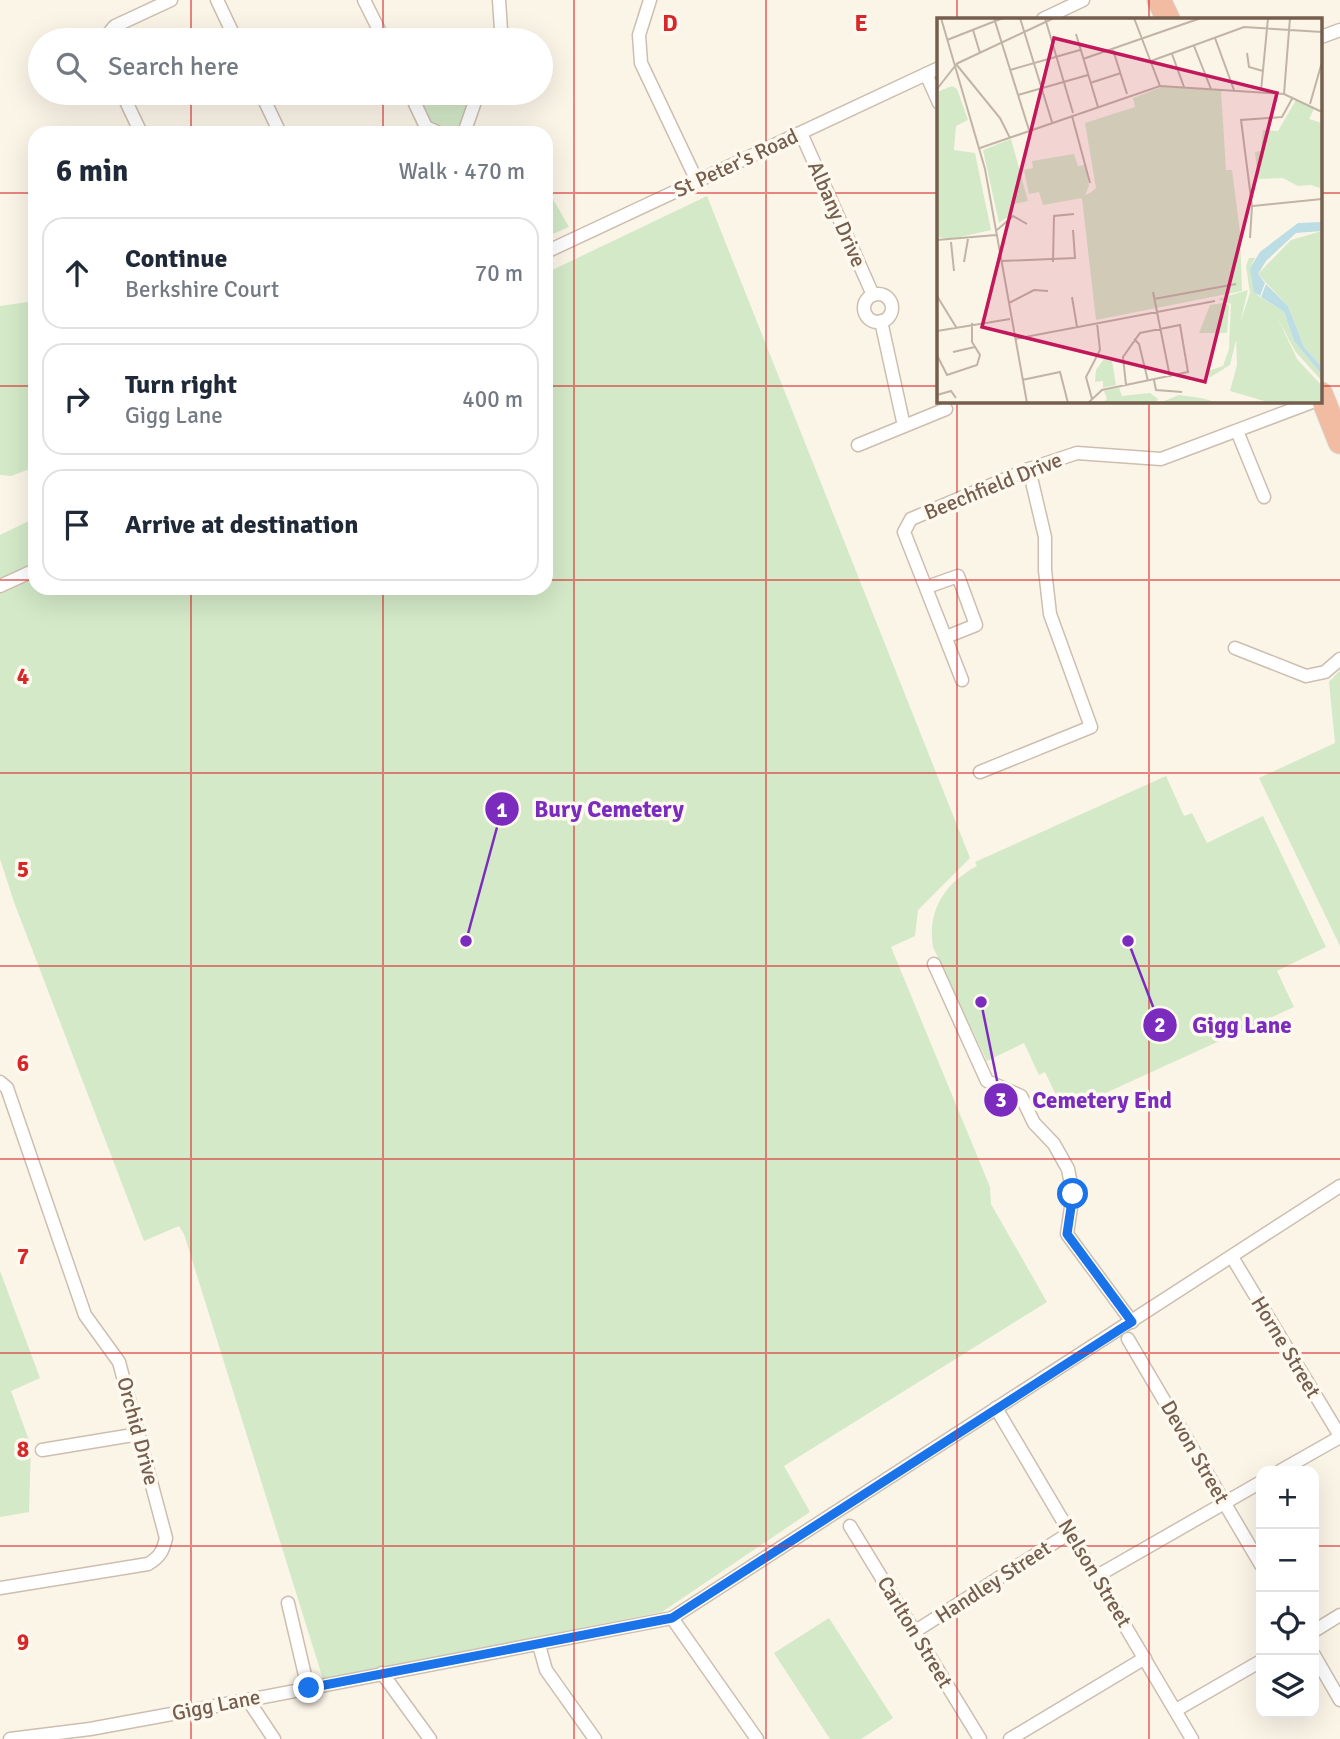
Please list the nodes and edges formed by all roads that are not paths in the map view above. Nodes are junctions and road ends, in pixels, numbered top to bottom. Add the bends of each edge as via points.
1 (171, 0) edge
2 (217, 0) edge
3 (363, 0) edge
4 (499, 0) edge
5 (650, 0) edge
6 (1083, 0) edge
7 (1159, 0) edge
8 (1045, 18) edge
9 (1168, 18) edge
10 (113, 28) edge
11 (230, 28) edge
12 (378, 28) edge
13 (501, 28) edge
14 (1340, 30) edge
15 (1322, 37) edge
16 (937, 69) edge
17 (926, 74) junction
18 (937, 99) edge
19 (128, 105) edge
20 (267, 105) edge
21 (416, 105) edge
22 (474, 105) edge
23 (138, 126) edge
24 (277, 126) edge
25 (426, 126) edge
26 (466, 126) edge
27 (801, 133) junction
28 (698, 181) junction
29 (553, 249) edge
30 (873, 296) junction
31 (881, 321) junction
32 (1310, 402) edge
33 (1322, 402) edge
34 (946, 409) dead end
35 (904, 426) junction
36 (1237, 430) junction
37 (1340, 442) edge
38 (858, 445) dead end
39 (1029, 470) junction
40 (1264, 497) dead end
41 (28, 573) edge
42 (0, 586) edge
43 (927, 587) junction
44 (946, 637) junction
45 (1235, 648) dead end
46 (1340, 659) edge
47 (962, 680) dead end
48 (979, 772) dead end
49 (934, 964) dead end
50 (0, 1082) edge
51 (1340, 1186) edge
52 (1232, 1257) junction
53 (1132, 1322) junction
54 (1128, 1339) dead end
55 (996, 1408) junction
56 (139, 1434) junction
57 (1340, 1436) edge
58 (42, 1450) dead end
59 (1289, 1466) edge
60 (1256, 1485) edge
61 (1225, 1503) junction
62 (850, 1526) dead end
63 (1071, 1532) junction
64 (1256, 1556) edge
65 (1097, 1576) junction
66 (0, 1588) edge
67 (288, 1603) dead end
68 (1340, 1615) edge
69 (672, 1618) junction
70 (1319, 1628) edge
71 (914, 1632) junction
72 (539, 1645) junction
73 (1145, 1658) junction
74 (1256, 1664) edge
75 (1319, 1664) edge
76 (382, 1673) junction
77 (309, 1688) junction
78 (248, 1700) junction
79 (1340, 1700) edge
80 (1175, 1710) junction
81 (91, 1734) edge
82 (10, 1739) edge
83 (274, 1739) edge
84 (430, 1739) edge
85 (595, 1739) edge
86 (757, 1739) edge
87 (980, 1739) edge
88 (1010, 1739) edge
89 (1192, 1739) edge

1 - 10 street
2 - 11 street
3 - 12 street
4 - 13 street
5 - 28 street via 639,34 641,63
6 - 8 street
7 - 9 highway
14 - 15 street
16 - 17 street, St Peter's Road
17 - 18 street
17 - 27 street, St Peter's Road
19 - 23 street
20 - 24 street
21 - 25 street
22 - 26 street
27 - 28 street, St Peter's Road
27 - 30 street, Albany Drive
28 - 29 street, St Peter's Road
30 - 31 street, Albany Drive via 865,303 865,312 870,319
30 - 31 street, Albany Drive via 884,295 891,301 890,315
31 - 35 street, Albany Drive
32 - 36 street, Beechfield Drive
33 - 37 highway
34 - 35 street
35 - 38 street
36 - 39 street, Beechfield Drive via 1161,459 1077,453
36 - 40 street
39 - 43 street, Beechfield Drive via 911,519 904,532
39 - 48 street via 1045,537 1050,614 1091,727
41 - 42 street
43 - 44 street
43 - 44 street via 958,576 976,625
44 - 47 street
45 - 46 street via 1306,676 1325,672
49 - 53 street via 987,1081 1021,1096 1034,1123 1054,1144 1068,1169 1073,1194 1067,1234
50 - 56 street, Orchid Drive via 7,1088 85,1315 119,1362
51 - 52 street, Gigg Lane
52 - 53 street, Gigg Lane
52 - 57 street, Horne Street
53 - 55 street, Gigg Lane
54 - 61 street, Devon Street
55 - 63 street, Nelson Street
55 - 69 street, Gigg Lane
56 - 58 street
56 - 66 street, Orchid Drive via 166,1538 158,1558 132,1568
57 - 59 street
60 - 61 street
61 - 64 street, Devon Street
61 - 65 street
62 - 71 street, Carlton Street
63 - 65 street, Nelson Street
63 - 71 street, Handley Street
65 - 73 street, Nelson Street
67 - 77 street
68 - 70 street
69 - 72 street, Gigg Lane
69 - 86 street
71 - 87 street, Carlton Street
72 - 76 street, Gigg Lane
72 - 85 street via 546,1670
73 - 80 street, Nelson Street
73 - 88 street
74 - 80 street
75 - 79 street
76 - 77 street, Gigg Lane
76 - 84 street
77 - 78 street, Gigg Lane
78 - 81 street, Gigg Lane
78 - 83 street
80 - 89 street, Nelson Street
81 - 82 street, Gigg Lane

